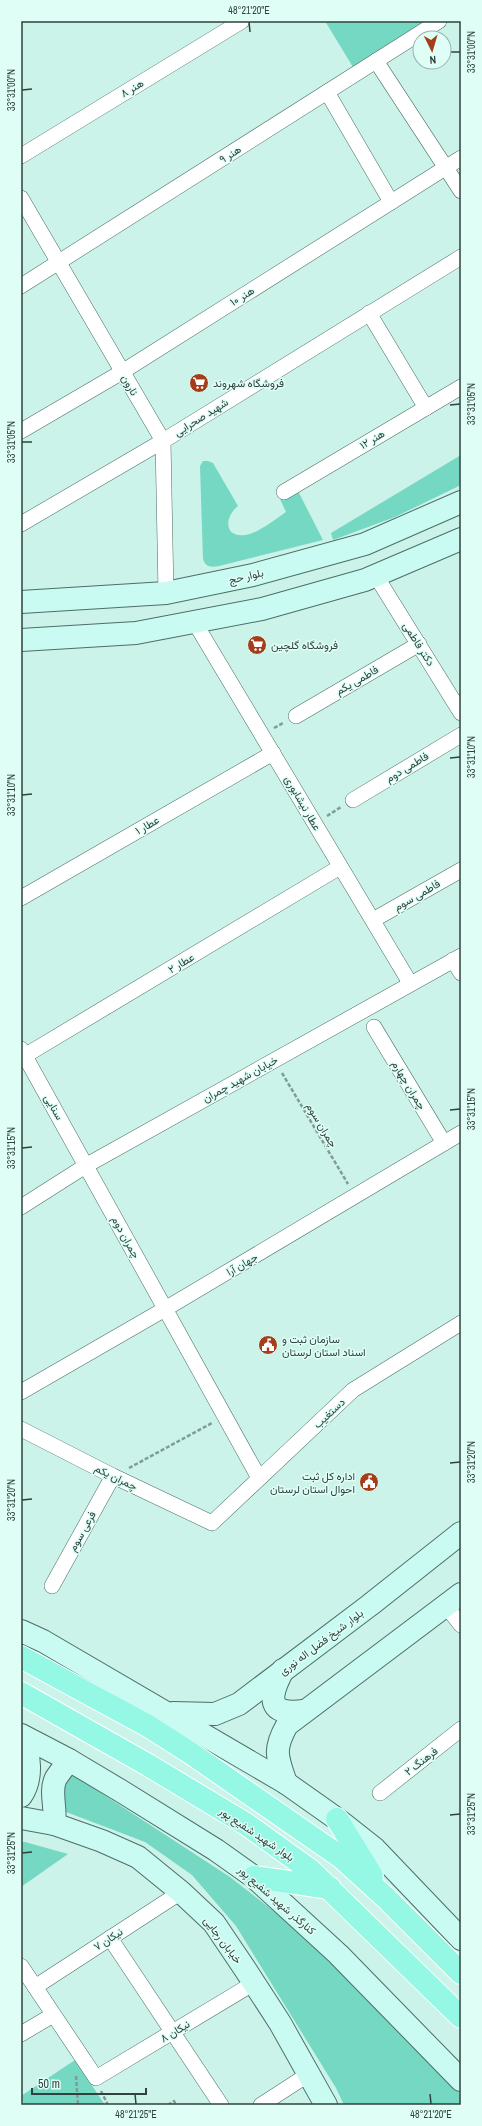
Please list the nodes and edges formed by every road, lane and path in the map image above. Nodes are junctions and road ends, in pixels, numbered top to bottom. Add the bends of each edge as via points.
1 (439, 21) edge
2 (239, 22) edge
3 (376, 61) junction
4 (327, 92) junction
5 (21, 156) edge
6 (461, 158) edge
7 (446, 168) junction
8 (461, 191) edge
9 (21, 198) edge
10 (391, 202) junction
11 (461, 257) edge
12 (58, 262) junction
13 (21, 286) edge
14 (369, 313) junction
15 (122, 372) junction
16 (461, 387) edge
17 (426, 408) junction
18 (21, 431) edge
19 (163, 441) junction
20 (284, 492) dead end
21 (461, 502) edge
22 (21, 524) edge
23 (461, 539) edge
24 (376, 576) junction
25 (166, 593) junction
26 (21, 602) edge
27 (195, 623) junction
28 (21, 640) edge
29 (418, 644) junction
30 (459, 705) edge
31 (296, 716) joint
32 (261, 734) junction
33 (461, 735) edge
34 (273, 753) junction
35 (353, 800) joint
36 (314, 823) junction
37 (340, 867) junction
38 (461, 870) edge
39 (21, 898) edge
40 (373, 920) junction
41 (458, 963) edge
42 (410, 983) junction
43 (374, 1027) dead end
44 (22, 1055) edge
45 (274, 1060) junction
46 (461, 1133) edge
47 (444, 1143) junction
48 (87, 1165) junction
49 (356, 1197) junction
50 (21, 1207) edge
51 (165, 1309) junction
52 (461, 1323) edge
53 (21, 1392) edge
54 (225, 1416) junction
55 (22, 1433) edge
56 (113, 1476) junction
57 (259, 1478) junction
58 (212, 1523) joint
59 (461, 1533) edge
60 (52, 1586) dead end
61 (453, 1600) edge
62 (461, 1625) edge
63 (21, 1631) edge
64 (21, 1657) edge
65 (283, 1670) junction
66 (21, 1693) edge
67 (21, 1712) edge
68 (167, 1712) junction
69 (304, 1712) junction
70 (72, 1722) junction
71 (461, 1729) edge
72 (22, 1736) edge
73 (69, 1760) junction
74 (286, 1783) junction
75 (380, 1793) dead end
76 (21, 1796) edge
77 (21, 1818) edge
78 (337, 1819) junction
79 (54, 1824) junction
80 (254, 1877) junction
81 (330, 1888) junction
82 (181, 1892) junction
83 (385, 1897) junction
84 (110, 1938) junction
85 (461, 1939) edge
86 (21, 1966) edge
87 (461, 1973) edge
88 (254, 1983) junction
89 (35, 1987) junction
90 (53, 2015) junction
91 (461, 2017) edge
92 (173, 2032) junction
93 (21, 2034) edge
94 (309, 2074) junction
95 (461, 2080) edge
96 (168, 2105) edge
97 (176, 2105) edge
98 (221, 2105) edge
99 (261, 2105) edge
100 (326, 2105) edge

1 - 3 street, هنر ۹
2 - 5 street, هنر ۸
3 - 4 street, هنر ۹
3 - 7 street
4 - 10 street
4 - 12 street, هنر ۹
6 - 7 street, هنر ۱۰
7 - 8 street
7 - 10 street, هنر ۱۰
9 - 12 street, نارون
10 - 15 street, هنر ۱۰
11 - 14 street, شهید صحرایی
12 - 13 street, هنر ۹
12 - 15 street, نارون
14 - 17 street
14 - 19 street, شهید صحرایی
15 - 18 street, هنر ۱۰
15 - 19 street, نارون
16 - 17 street, هنر ۱۲
17 - 20 street, هنر ۱۲
19 - 22 street, شهید صحرایی
19 - 25 street, نارون
21 - 25 main road, بلوار حج via 365,544 252,575
23 - 24 main road
24 - 27 main road via 262,609
24 - 29 street, دکتر فاطمی
25 - 26 main road, بلوار حج
27 - 28 main road via 136,633
27 - 32 street, عطار نیشابوری
29 - 30 street, دکتر فاطمی
29 - 31 street, فاطمی یکم
31 - 32 path
32 - 34 street, عطار نیشابوری
33 - 35 street, فاطمی دوم
34 - 36 street, عطار نیشابوری
34 - 39 street, عطار ۱
35 - 36 path
36 - 37 street, عطار نیشابوری
37 - 40 street, عطار نیشابوری
37 - 44 street, عطار ۲
38 - 40 street, فاطمی سوم
40 - 42 street, عطار نیشابوری
41 - 42 street, خیابان شهید چمران
42 - 45 street, خیابان شهید چمران
43 - 47 street, چمران چهارم
44 - 48 street, سنایی
45 - 48 street, خیابان شهید چمران
45 - 49 path, چمران سوم
46 - 47 street, جهان آرا
47 - 49 street, جهان آرا
48 - 50 street, خیابان شهید چمران
48 - 51 street, چمران دوم
49 - 51 street, جهان آرا
51 - 53 street, جهان آرا
51 - 54 street, چمران دوم
52 - 57 street, دستغیب via 353,1390
54 - 56 path
54 - 57 street, چمران دوم
55 - 56 street, چمران یکم
56 - 58 street, چمران یکم
56 - 60 street, فرعی سوم
57 - 58 street, دستغیب
59 - 65 main road, بلوار شیخ فضل اله نوری
61 - 62 street
61 - 69 main road
63 - 68 main road
64 - 83 main road via 148,1726 192,1754 342,1858
65 - 68 main road, بلوار شیخ فضل اله نوری via 239,1704 215,1714
65 - 69 main road via 274,1688 276,1705 288,1713
66 - 70 main road, بلوار شهید شفیع پور
67 - 70 main road
68 - 74 main road
69 - 74 main road via 287,1725 278,1741 278,1758
70 - 81 main road, بلوار شهید شفیع پور via 246,1824 310,1870
71 - 75 street, فرهنگ ۲
72 - 73 main road, کنارگذر شهید شفیع پور
72 - 76 main road via 29,1759 28,1776
73 - 79 main road via 56,1778
73 - 80 main road, کنارگذر شهید شفیع پور via 216,1850
74 - 78 main road
77 - 79 main road, خیابان رجایی
78 - 83 main road
78 - 85 main road via 375,1849
79 - 82 main road, خیابان رجایی via 138,1857
80 - 81 main road
80 - 95 main road, کنارگذر شهید شفیع پور via 338,1954
81 - 91 main road, بلوار شهید شفیع پور
82 - 84 street, نیکان ۷
82 - 88 main road, خیابان رجایی via 214,1923
83 - 87 main road
84 - 89 street, نیکان ۷
84 - 92 street
86 - 89 street
88 - 92 street, نیکان ۸
88 - 94 main road, خیابان رجایی
89 - 90 street
90 - 92 street, نیکان ۸ via 96,2078
90 - 93 street
92 - 98 street
94 - 99 street
94 - 100 main road, خیابان رجایی
96 - 97 path via 174,2101

